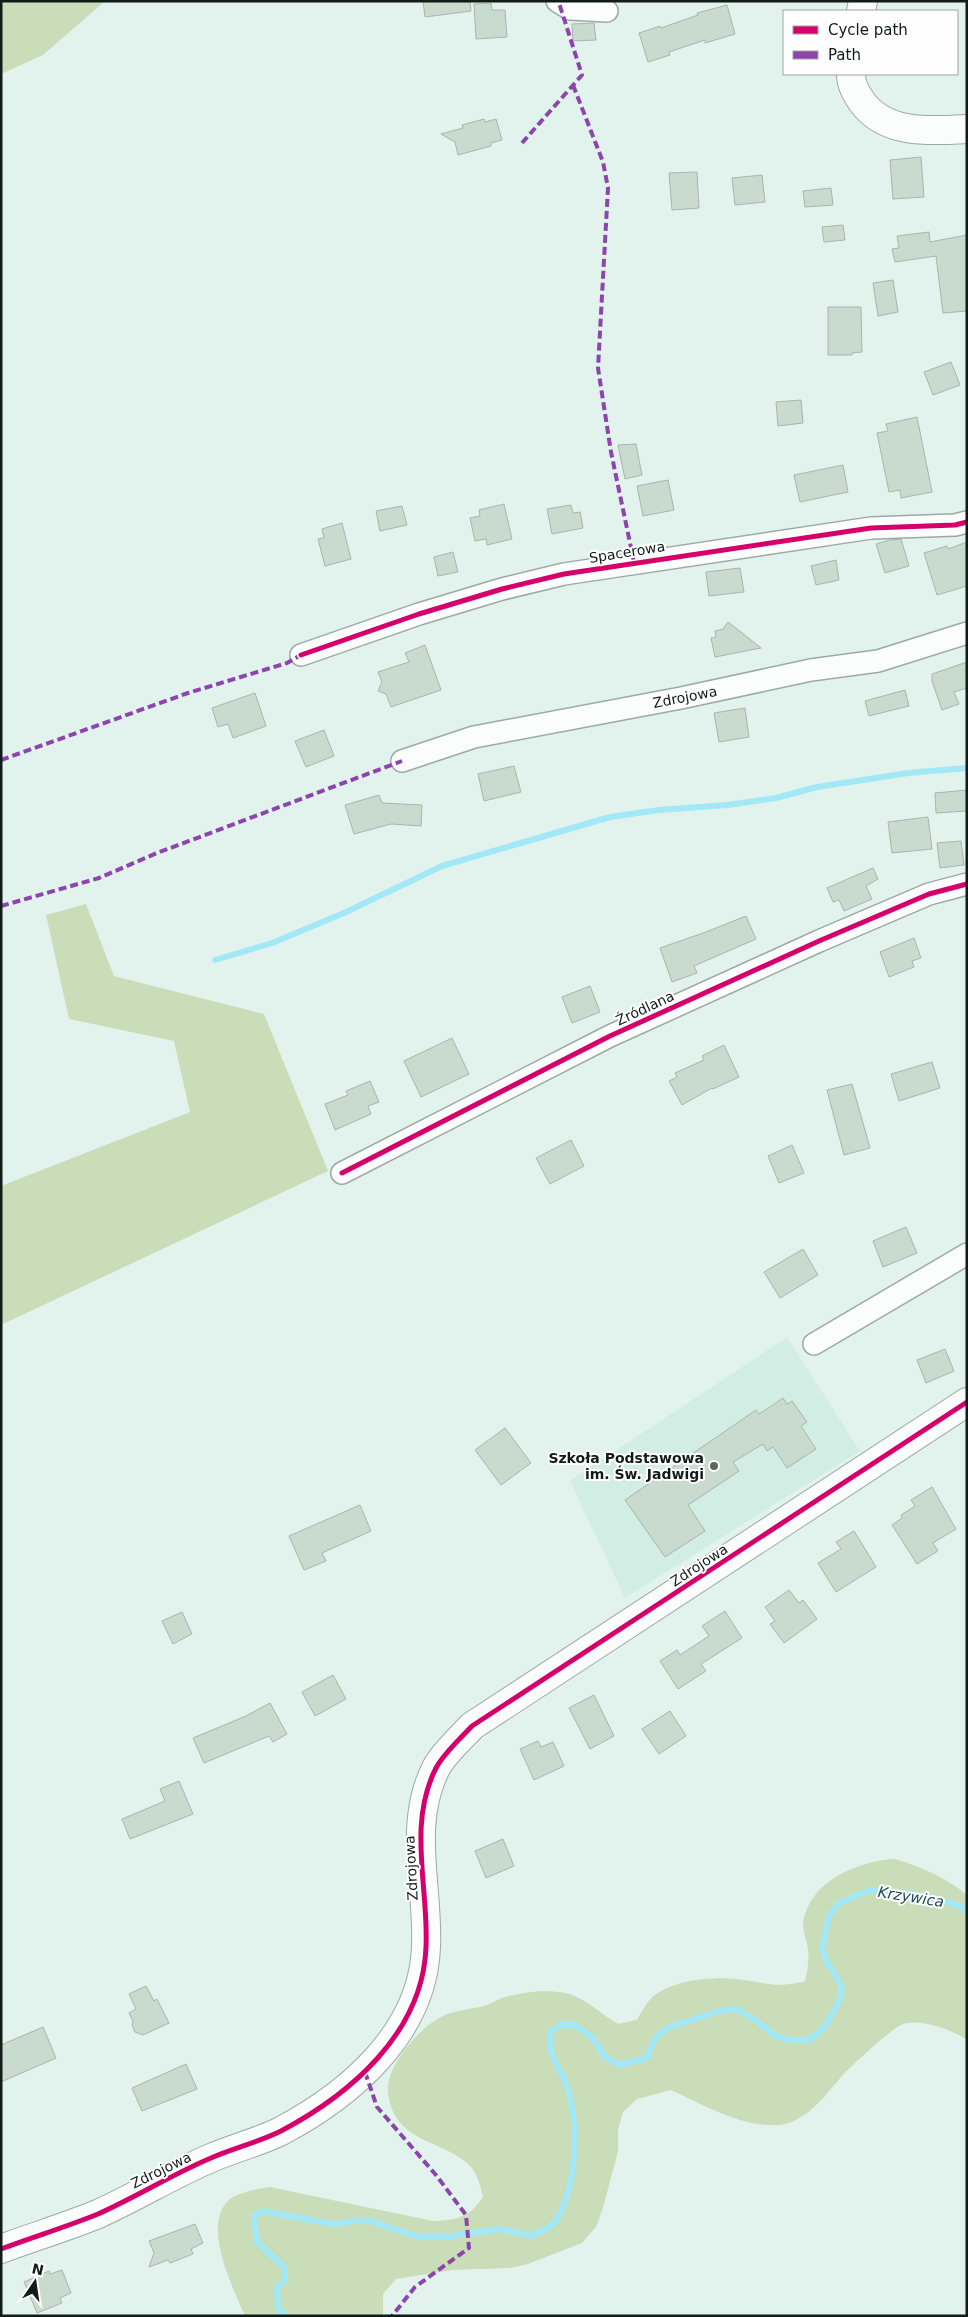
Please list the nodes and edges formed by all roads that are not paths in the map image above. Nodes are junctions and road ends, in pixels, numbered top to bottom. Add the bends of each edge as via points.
1 (557, 1) edge
2 (607, 11) dead end
3 (851, 75) edge
4 (967, 129) edge
5 (967, 522) edge
6 (967, 633) edge
7 (302, 655) dead end
8 (402, 761) dead end
9 (967, 884) edge
10 (342, 1173) dead end
11 (967, 1254) edge
12 (814, 1344) dead end
13 (967, 1402) edge
14 (1, 2249) edge

1 - 2 street via 570,9
3 - 4 street via 855,92 865,106 897,126 917,130
5 - 7 street, Spacerowa via 955,526 871,528 564,574 419,614
6 - 8 street, Zdrojowa via 878,661 811,670 474,737
9 - 10 street, Źródlana via 929,894 645,1020
11 - 12 street
13 - 14 street, Zdrojowa via 472,1726 453,1746 437,1767 426,1794 421,1820 426,1948 421,1981 414,2004 400,2030 365,2072 326,2103 280,2131 211,2158 98,2214

